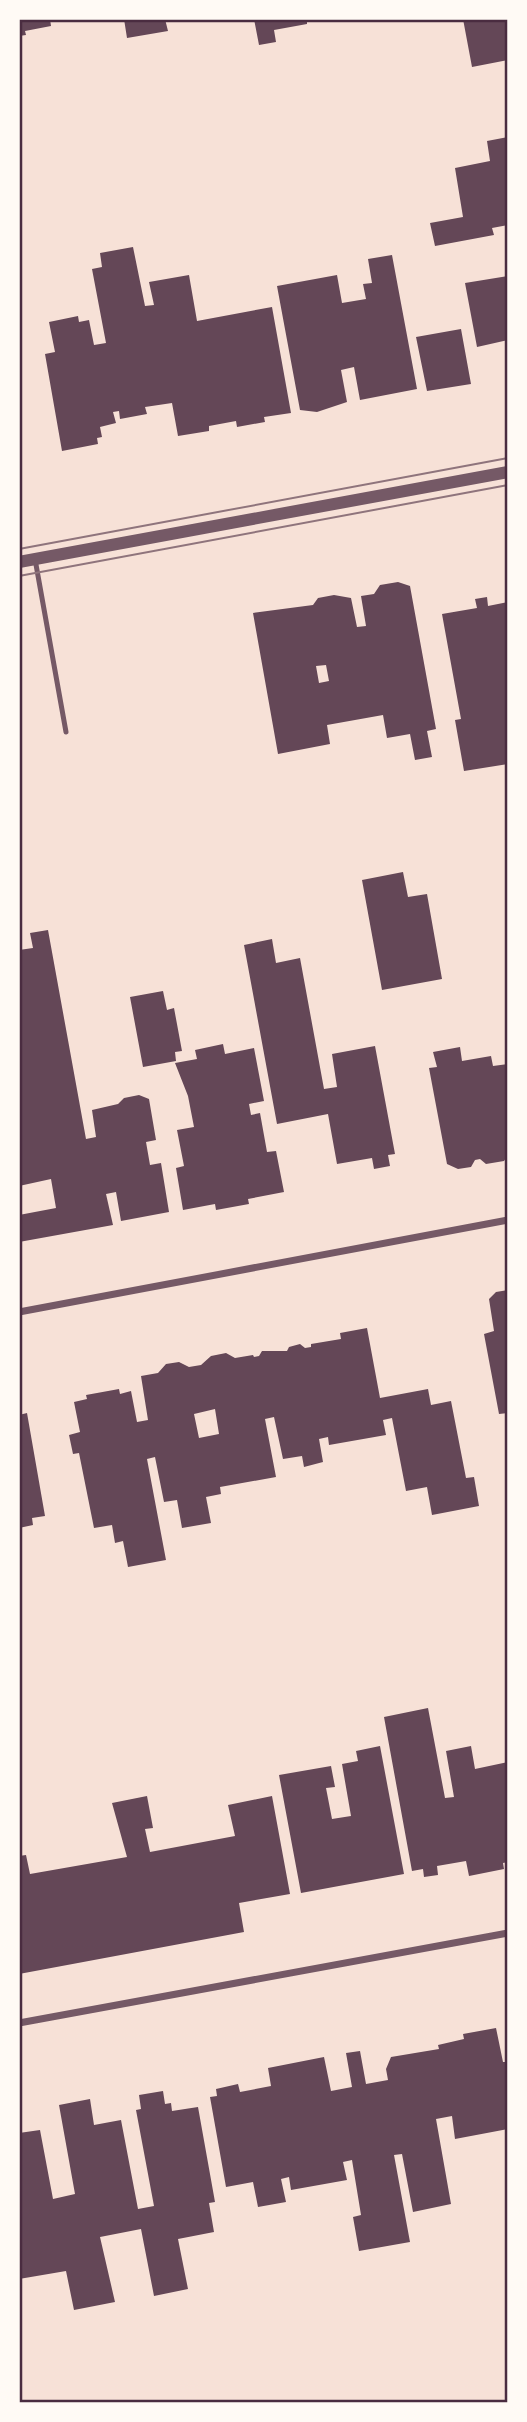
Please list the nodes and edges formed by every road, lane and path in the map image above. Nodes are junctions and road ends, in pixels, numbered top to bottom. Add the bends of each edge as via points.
1 (508, 472) edge
2 (35, 559) junction
3 (19, 562) edge
4 (66, 732) dead end
5 (508, 1220) edge
6 (19, 1312) edge
7 (508, 1933) edge
8 (19, 2023) edge

1 - 2 street
2 - 3 street
2 - 4 lane
5 - 6 street
7 - 8 street

